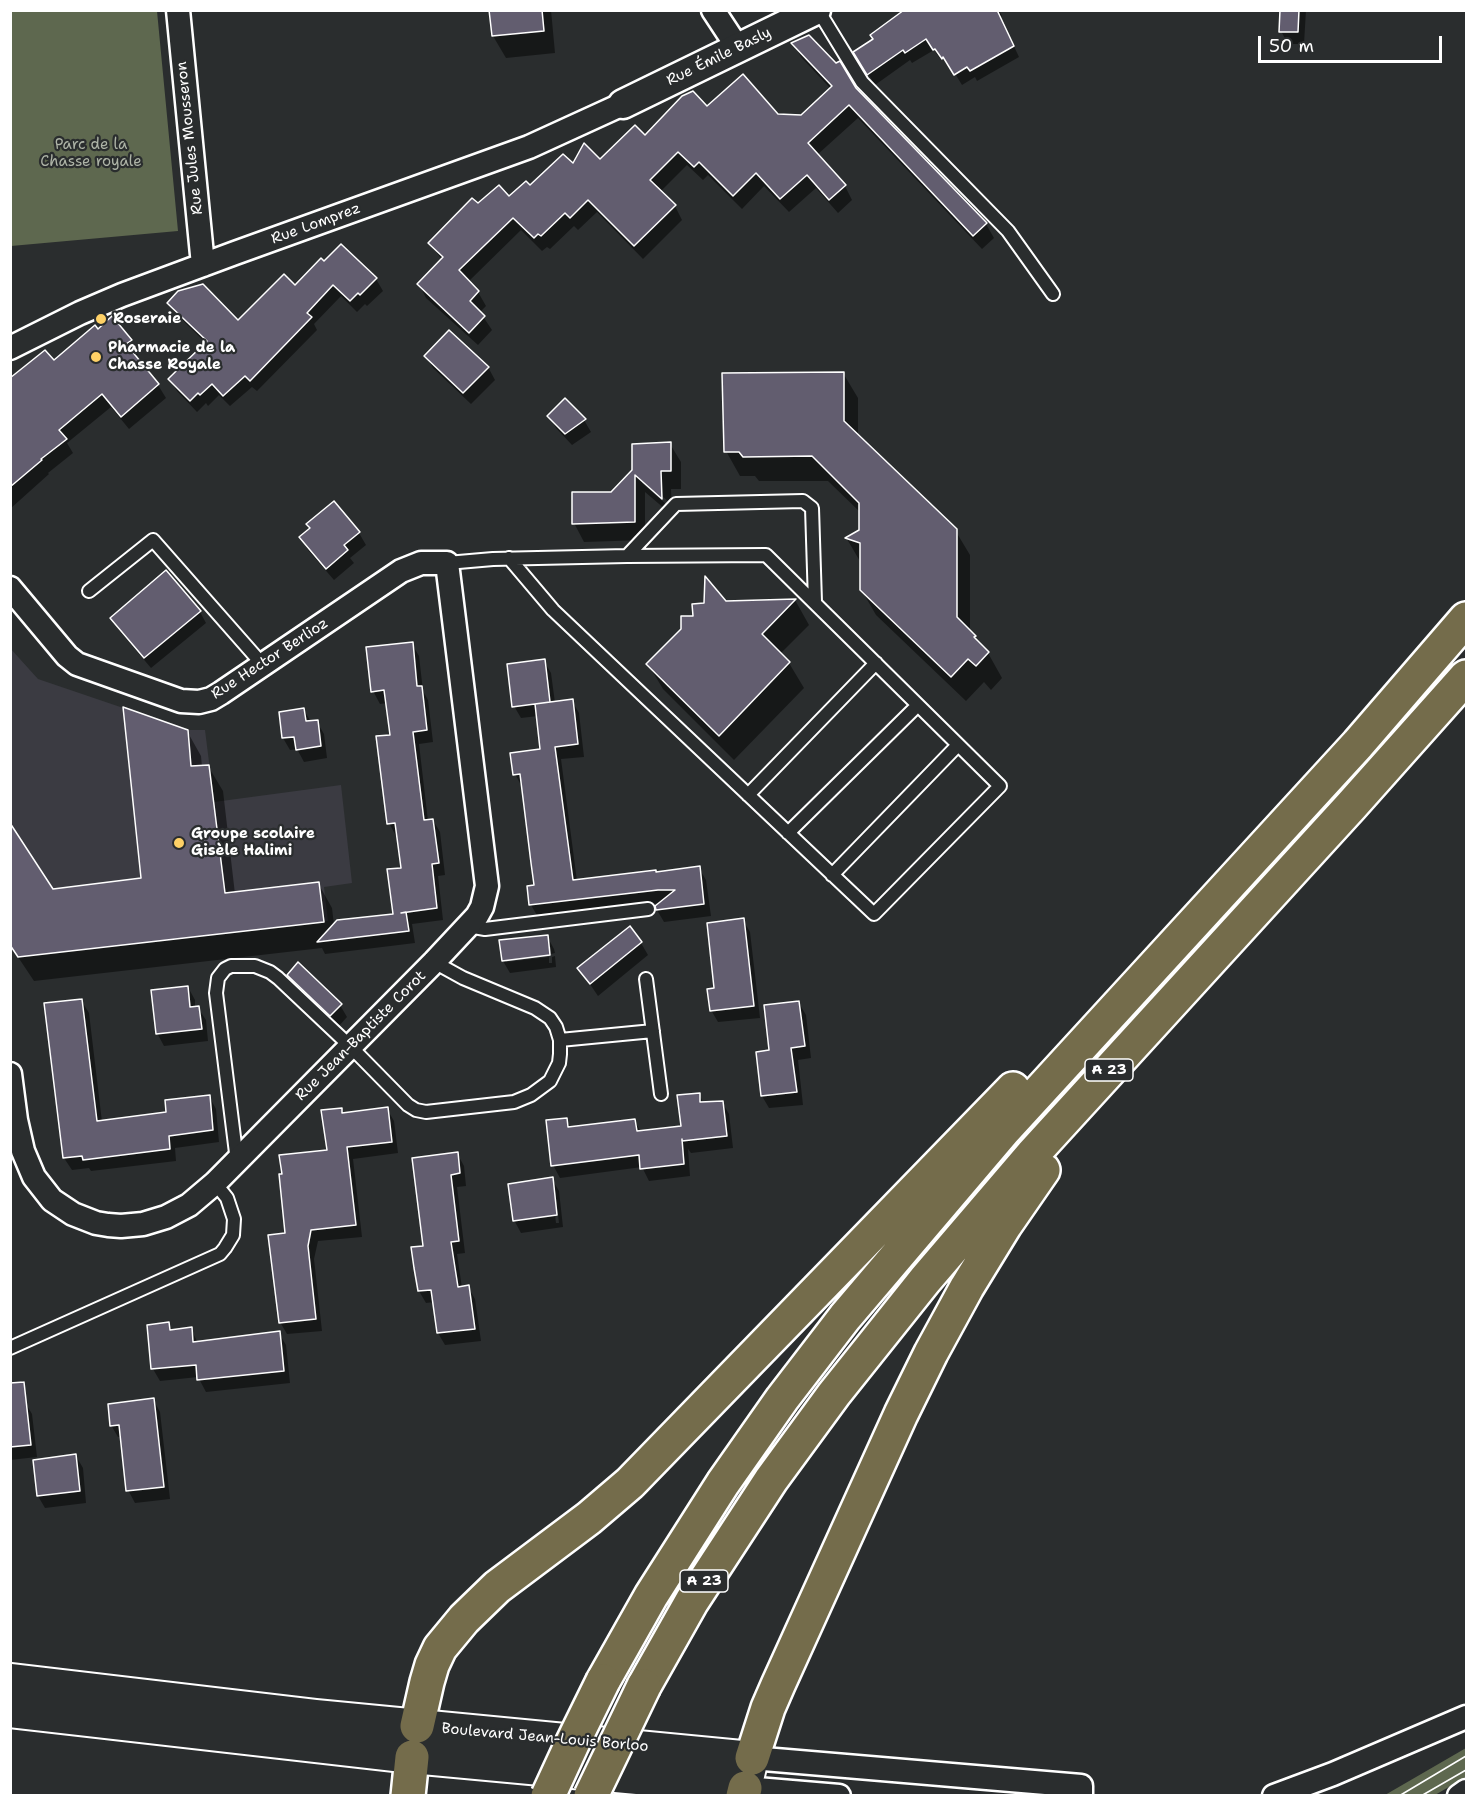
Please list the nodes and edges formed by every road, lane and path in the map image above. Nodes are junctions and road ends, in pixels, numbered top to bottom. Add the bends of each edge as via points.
1 (178, 10) edge
2 (713, 10) edge
3 (817, 10) edge
4 (738, 48) junction
5 (623, 104) joint
6 (202, 265) junction
7 (1053, 294) dead end
8 (10, 348) edge
9 (627, 556) junction
10 (510, 558) junction
11 (447, 563) junction
12 (10, 588) edge
13 (89, 591) dead end
14 (815, 602) junction
15 (1467, 619) edge
16 (876, 663) junction
17 (264, 665) junction
18 (1467, 677) edge
19 (918, 705) junction
20 (958, 745) junction
21 (748, 795) junction
22 (788, 833) junction
23 (832, 875) junction
24 (648, 909) dead end
25 (468, 926) junction
26 (434, 962) junction
27 (1146, 975) junction
28 (646, 980) dead end
29 (653, 1031) junction
30 (560, 1040) junction
31 (350, 1046) junction
32 (10, 1074) edge
33 (1093, 1088) junction
34 (661, 1094) dead end
35 (17, 1152) edge
36 (237, 1161) junction
37 (215, 1184) junction
38 (10, 1348) edge
39 (10, 1680) edge
40 (10, 1711) edge
41 (1467, 1717) edge
42 (415, 1742) junction
43 (747, 1781) edge
44 (1081, 1791) edge
45 (1467, 1791) edge
46 (408, 1796) edge
47 (548, 1796) edge
48 (591, 1796) edge
49 (839, 1796) edge
50 (1274, 1796) edge
51 (1458, 1796) edge

1 - 6 street, Rue Jules Mousseron
2 - 4 street
3 - 4 street, Rue Émile Basly
3 - 7 lane via 862,82 1008,231
4 - 5 street, Rue Émile Basly
5 - 6 street, Rue Lomprez via 529,147
6 - 8 street, Rue Lomprez via 90,309
9 - 10 lane
9 - 14 lane via 766,555
9 - 14 lane via 676,504 803,501 812,508
10 - 11 lane
10 - 21 lane via 553,610
11 - 17 street, Rue Hector Berlioz via 421,563 401,571
11 - 25 street, Rue Jean-Baptiste Corot via 487,886 483,907
12 - 17 street, Rue Hector Berlioz via 77,664 181,701 210,699
13 - 17 lane via 153,540
14 - 16 lane
15 - 27 highway, A 23
16 - 19 lane
16 - 21 lane
18 - 33 highway, A 23
19 - 20 lane
19 - 22 lane
20 - 23 lane
20 - 23 lane via 1000,786 874,914
21 - 22 lane
22 - 23 lane
24 - 25 lane via 486,929
25 - 26 street, Rue Jean-Baptiste Corot
26 - 30 lane via 543,1013 556,1027
26 - 31 street, Rue Jean-Baptiste Corot
27 - 42 highway via 1054,1047 618,1495 479,1603 440,1648 427,1682
27 - 47 highway, A 23, bridge via 966,1174 804,1370 742,1456 651,1596 603,1681
28 - 29 lane
29 - 30 lane
29 - 34 lane
30 - 31 lane via 556,1073 522,1100 426,1112 408,1105
31 - 36 street, Rue Jean-Baptiste Corot
31 - 36 lane via 270,972 238,965 220,973 216,993
32 - 35 street, Rue Jean-Baptiste Corot
33 - 43 highway via 1000,1233 931,1353 772,1700
33 - 48 highway, A 23, bridge via 946,1254 875,1341 747,1514 644,1686
35 - 37 street, Rue Jean-Baptiste Corot via 52,1200 73,1214 108,1225 142,1224 166,1217
36 - 37 street, Rue Jean-Baptiste Corot
37 - 38 lane via 227,1198 234,1219 233,1235 220,1254
39 - 42 main road, Boulevard Jean-Louis Borloo
40 - 42 main road, Boulevard Jean-Louis Borloo
41 - 50 street
42 - 43 main road, Boulevard Jean-Louis Borloo
42 - 46 highway
43 - 44 street, Boulevard Jean-Louis Borloo
43 - 49 street, Boulevard Jean-Louis Borloo
45 - 51 street

